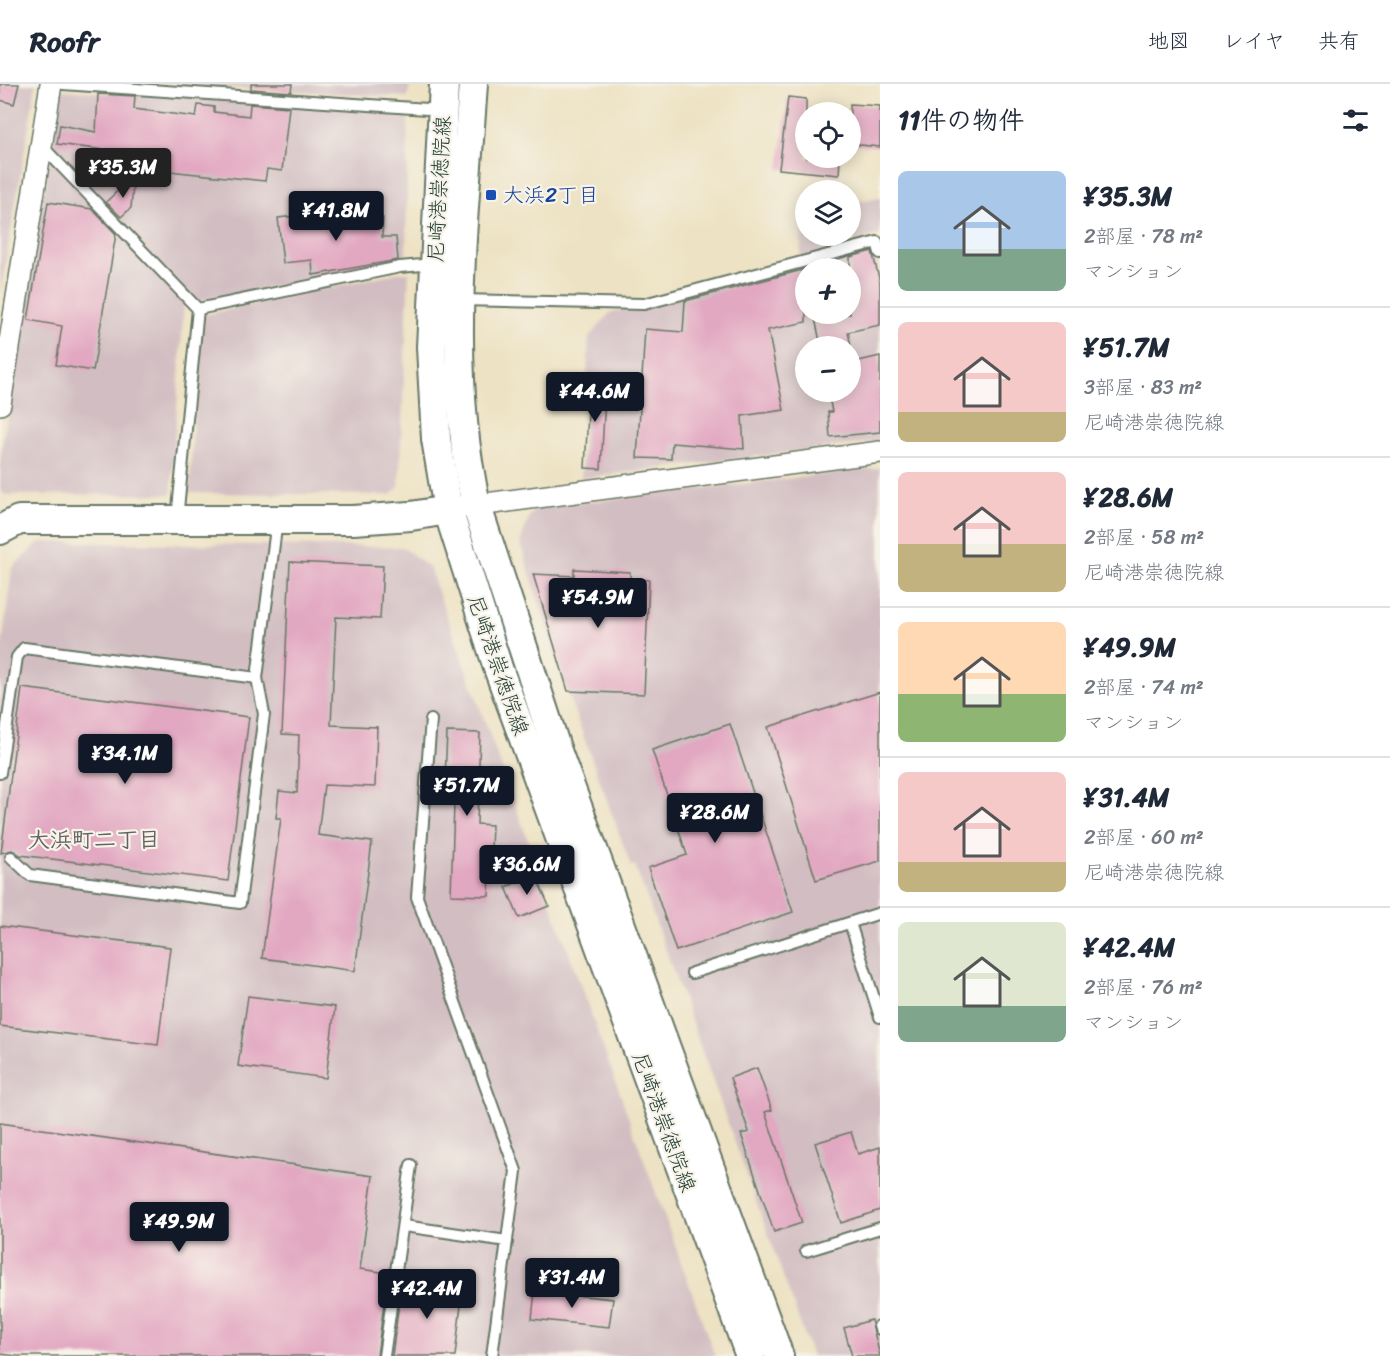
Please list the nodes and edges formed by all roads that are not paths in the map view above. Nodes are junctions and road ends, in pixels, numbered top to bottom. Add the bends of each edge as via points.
1 (51, 84) edge
2 (63, 84) edge
3 (473, 84) edge
4 (443, 97) edge
5 (41, 145) junction
6 (880, 253) edge
7 (435, 264) junction
8 (460, 300) junction
9 (198, 309) junction
10 (0, 404) edge
11 (880, 452) edge
12 (476, 504) junction
13 (448, 510) junction
14 (177, 520) junction
15 (277, 520) junction
16 (0, 529) edge
17 (257, 678) junction
18 (431, 720) dead end
19 (0, 773) edge
20 (11, 857) dead end
21 (880, 913) edge
22 (850, 923) junction
23 (692, 973) dead end
24 (876, 988) edge
25 (880, 1017) edge
26 (411, 1165) dead end
27 (404, 1226) junction
28 (880, 1228) edge
29 (507, 1241) junction
30 (806, 1251) dead end
31 (384, 1356) edge
32 (492, 1356) edge
33 (750, 1356) edge
34 (778, 1356) edge

1 - 5 street
2 - 4 lane
3 - 8 main road, 尼崎港崇徳院線
4 - 7 main road, 尼崎港崇徳院線
5 - 9 lane
5 - 10 street
6 - 8 lane via 877,242 644,304
7 - 9 lane via 400,267
7 - 13 main road, 尼崎港崇徳院線 via 433,406
8 - 12 main road, 尼崎港崇徳院線 via 460,389
9 - 14 lane
11 - 12 street
12 - 13 street
12 - 34 main road, 尼崎港崇徳院線 via 557,752
13 - 15 main road via 353,520
13 - 33 main road, 尼崎港崇徳院線 via 498,668
14 - 15 main road
14 - 16 main road via 19,520
15 - 17 lane
17 - 19 lane via 24,648 17,657
17 - 20 lane via 264,714 240,903 30,875
18 - 29 lane via 417,897 516,1171
21 - 22 lane
22 - 23 lane
22 - 24 lane
24 - 25 lane
26 - 27 lane
27 - 29 lane
27 - 31 lane
28 - 30 lane
29 - 32 lane

